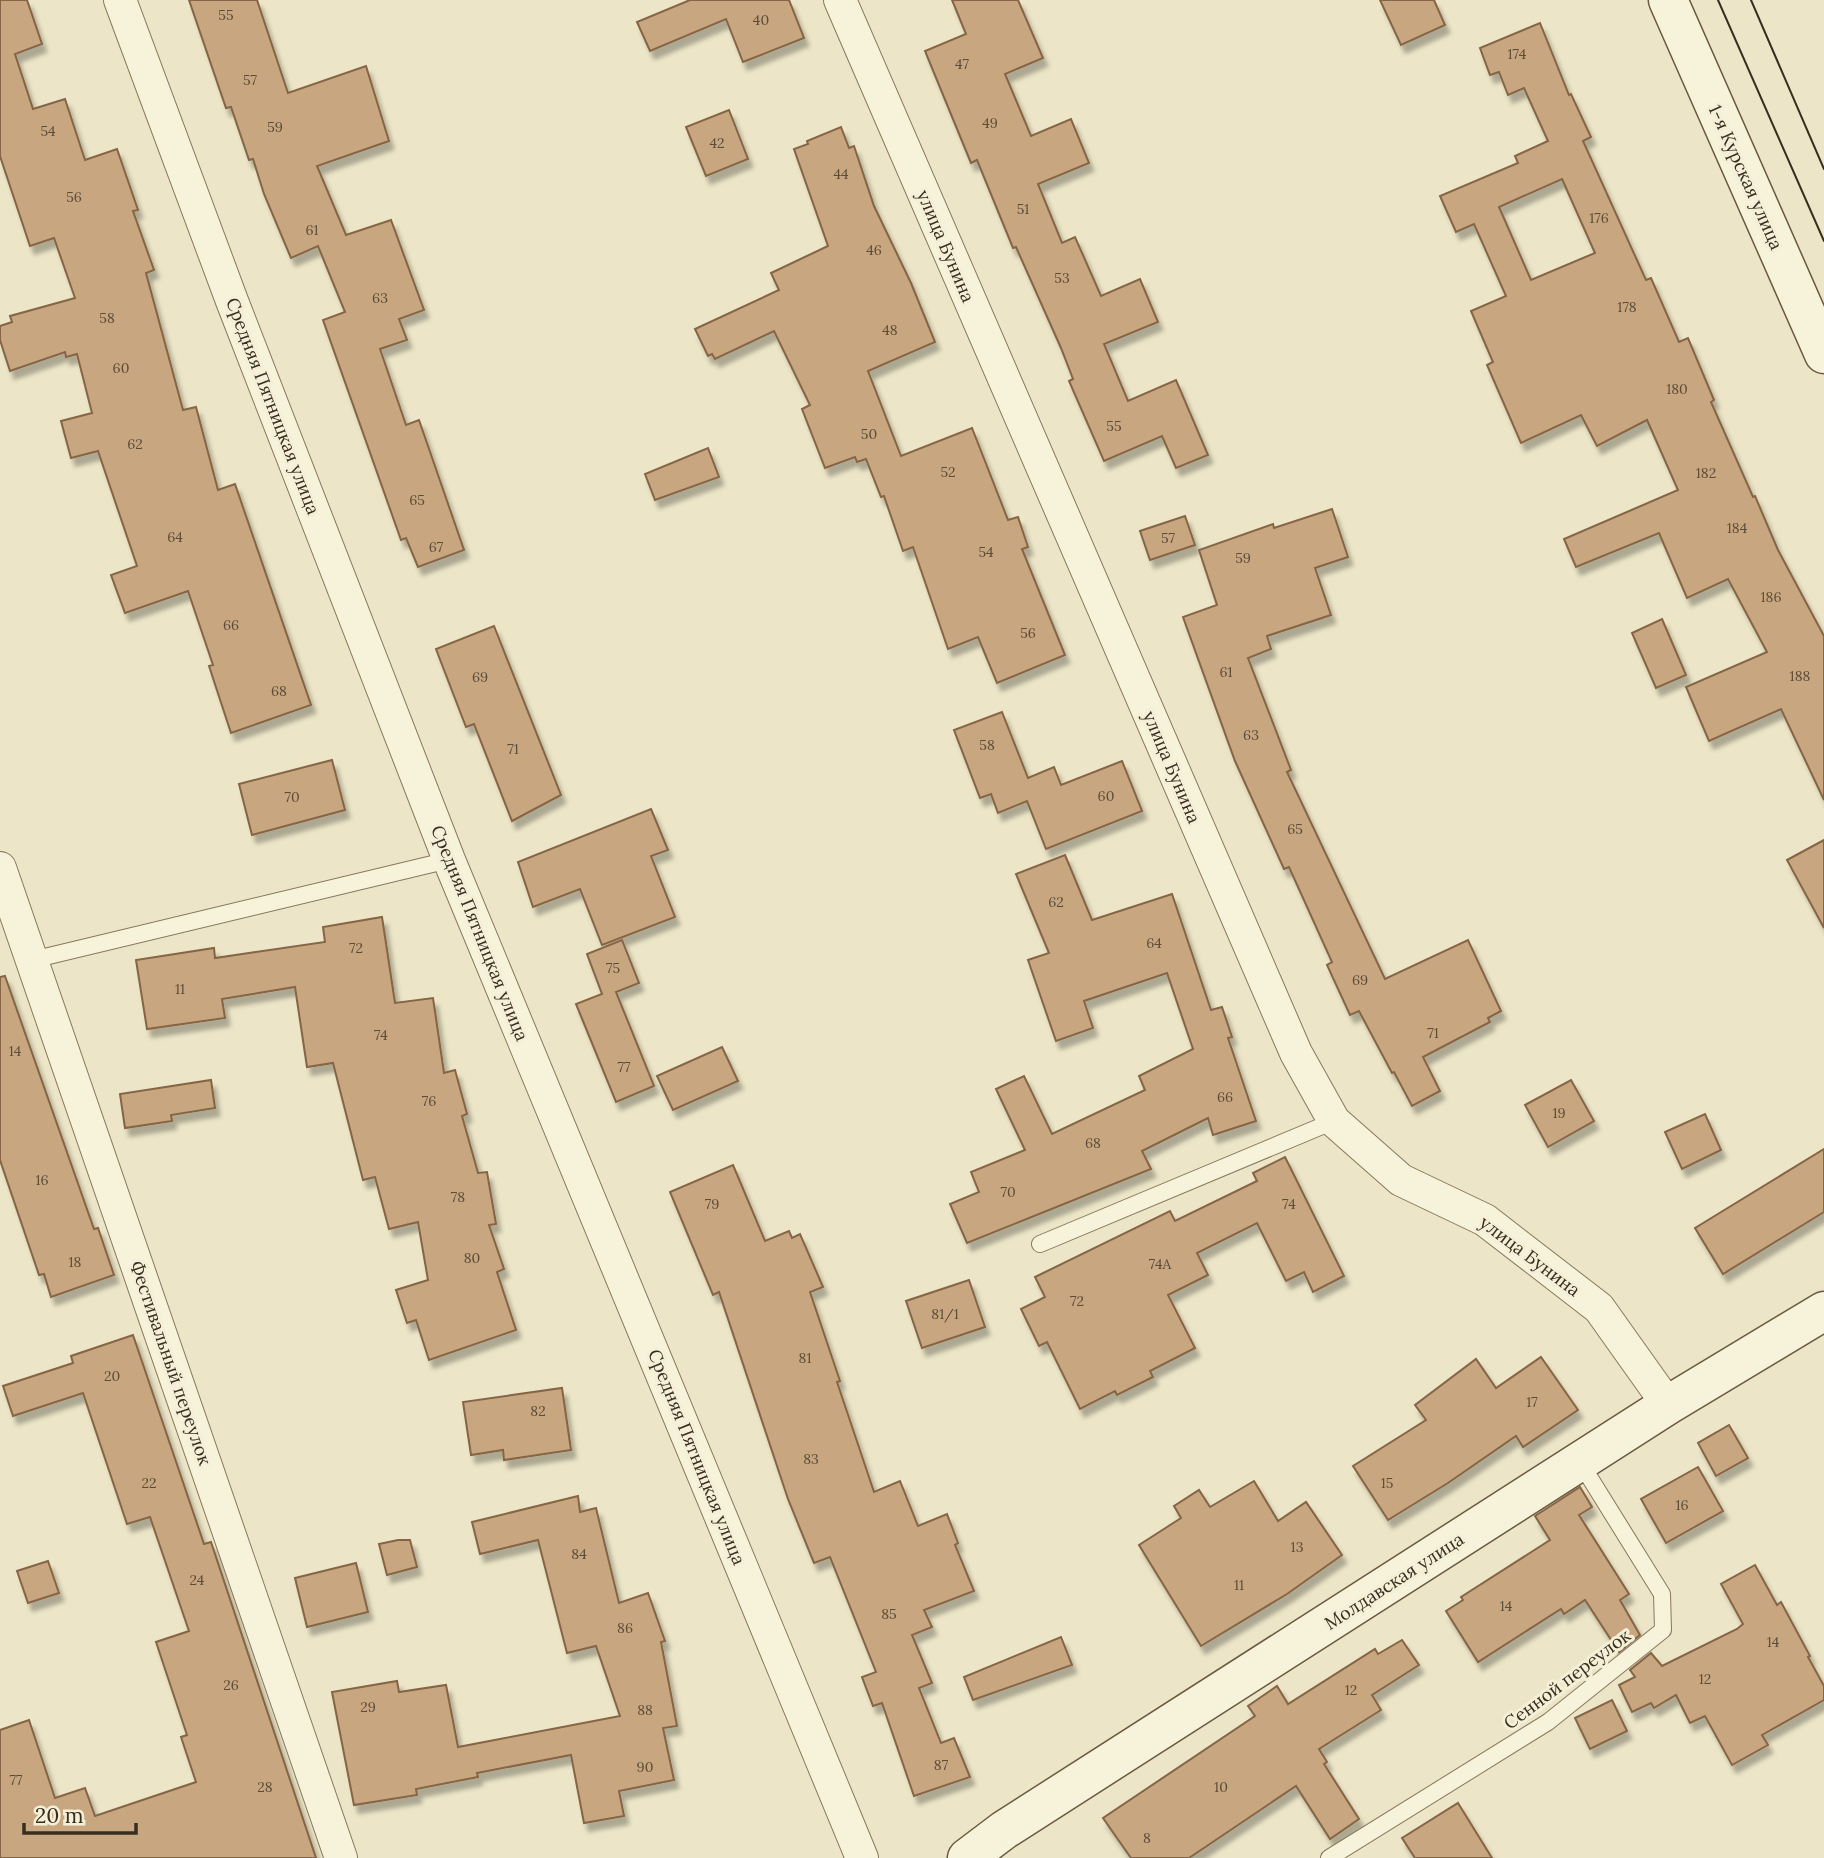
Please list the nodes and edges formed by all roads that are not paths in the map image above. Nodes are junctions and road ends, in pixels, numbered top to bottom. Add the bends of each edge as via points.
1 (120, 0) edge
2 (840, 0) edge
3 (1668, 0) edge
4 (1824, 354) edge
5 (449, 860) junction
6 (0, 868) edge
7 (32, 960) junction
8 (1334, 1121) junction
9 (1040, 1244) dead end
10 (1824, 1311) edge
11 (1668, 1405) junction
12 (1580, 1462) junction
13 (341, 1858) edge
14 (862, 1858) edge
15 (967, 1858) edge
16 (1329, 1858) edge

1 - 5 street, Средняя Пятницкая улица
2 - 8 street, улица Бунина via 1296,1053
3 - 4 street, 1-я Курская улица
5 - 7 lane
5 - 14 street, Средняя Пятницкая улица
6 - 7 street, Фестивальный переулок
7 - 13 street, Фестивальный переулок
8 - 9 lane
8 - 11 street, улица Бунина via 1401,1180 1485,1220 1598,1308
10 - 11 street, Молдавская улица
11 - 12 street, Молдавская улица
12 - 15 street, Молдавская улица
12 - 16 lane, Сенной переулок via 1662,1594 1663,1630 1548,1722

